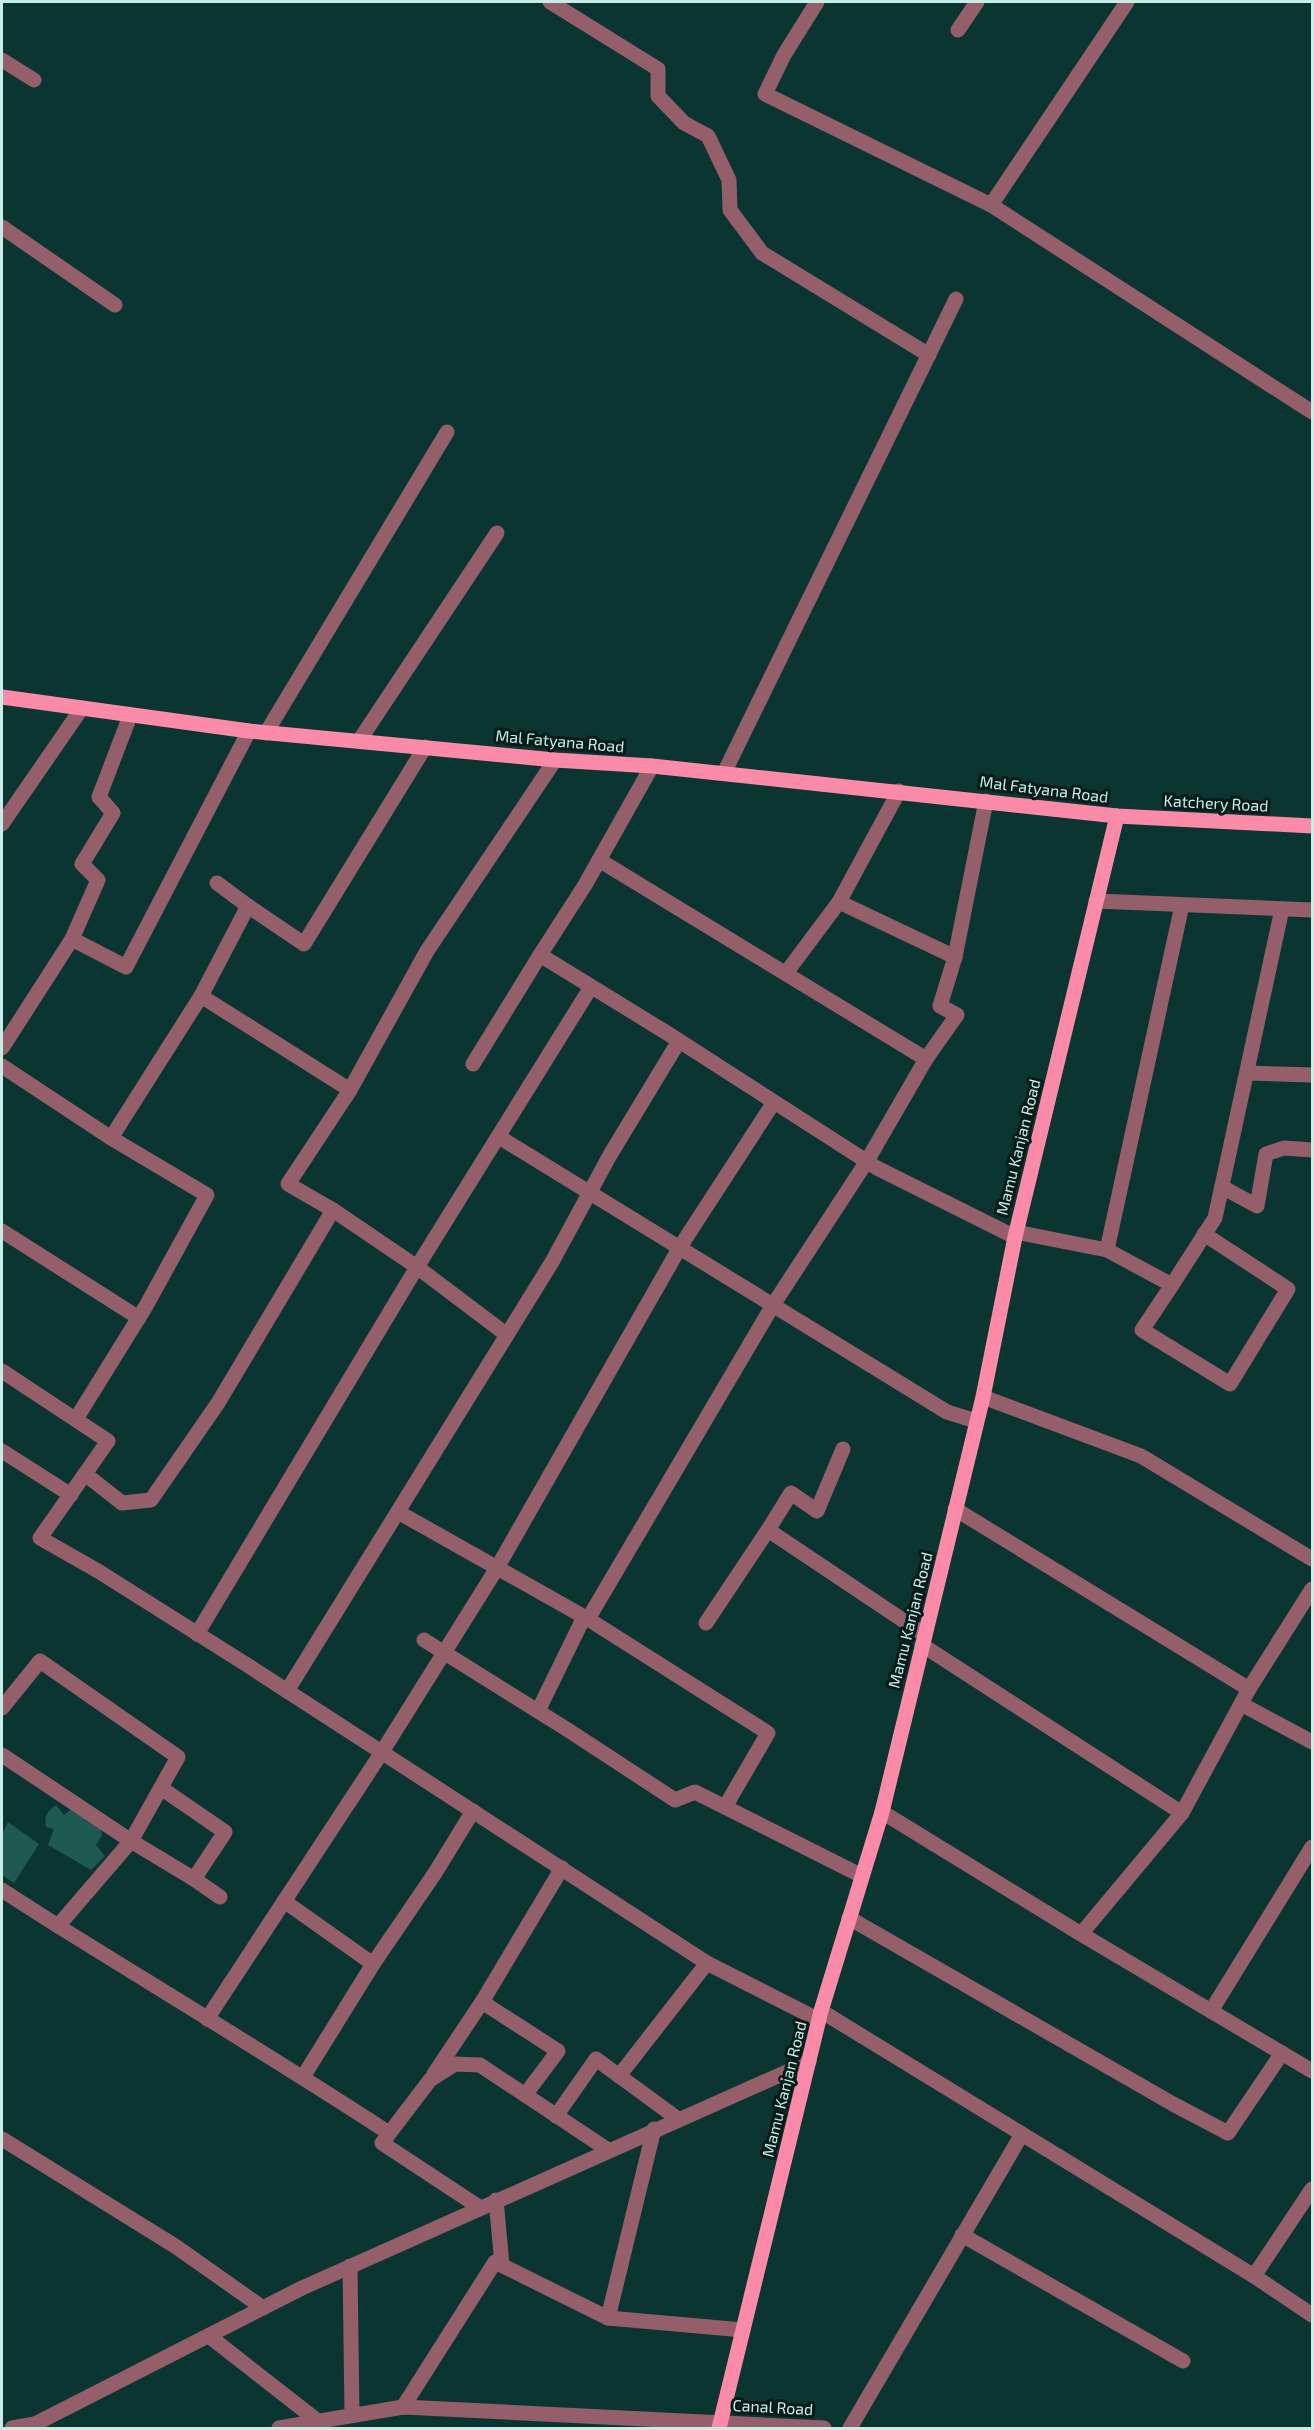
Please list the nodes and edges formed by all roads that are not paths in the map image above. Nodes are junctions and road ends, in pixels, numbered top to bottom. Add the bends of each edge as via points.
1 (550, 2) edge
2 (817, 2) edge
3 (977, 2) edge
4 (1126, 2) edge
5 (958, 30) dead end
6 (2, 60) edge
7 (34, 80) dead end
8 (991, 205) junction
9 (2, 227) edge
10 (956, 299) dead end
11 (115, 305) dead end
12 (929, 355) junction
13 (1312, 412) edge
14 (447, 432) dead end
15 (496, 533) dead end
16 (2, 697) edge
17 (82, 708) junction
18 (130, 716) junction
19 (249, 731) junction
20 (266, 733) junction
21 (359, 741) junction
22 (425, 747) junction
23 (555, 760) junction
24 (652, 766) junction
25 (724, 773) junction
26 (899, 792) junction
27 (986, 801) junction
28 (1117, 816) junction
29 (2, 824) edge
30 (1312, 826) edge
31 (599, 860) junction
32 (217, 883) dead end
33 (1096, 901) junction
34 (839, 902) junction
35 (1182, 905) junction
36 (248, 906) junction
37 (1282, 909) junction
38 (1312, 910) edge
39 (72, 939) junction
40 (540, 955) junction
41 (955, 957) junction
42 (786, 974) junction
43 (591, 987) junction
44 (201, 996) junction
45 (678, 1041) junction
46 (2, 1048) edge
47 (926, 1059) junction
48 (473, 1064) dead end
49 (2, 1066) edge
50 (1247, 1073) junction
51 (1312, 1074) edge
52 (350, 1090) junction
53 (774, 1102) junction
54 (499, 1137) junction
55 (111, 1138) junction
56 (1312, 1150) edge
57 (867, 1161) junction
58 (1222, 1187) junction
59 (591, 1192) junction
60 (333, 1210) junction
61 (2, 1231) edge
62 (1016, 1234) junction
63 (1204, 1234) junction
64 (680, 1247) junction
65 (1107, 1250) junction
66 (417, 1267) junction
67 (1172, 1285) junction
68 (773, 1305) junction
69 (139, 1318) junction
70 (507, 1335) junction
71 (2, 1371) edge
72 (984, 1397) junction
73 (76, 1419) junction
74 (976, 1421) junction
75 (843, 1449) dead end
76 (2, 1451) edge
77 (85, 1474) junction
78 (71, 1495) junction
79 (955, 1509) junction
80 (398, 1512) junction
81 (768, 1530) junction
82 (1312, 1559) edge
83 (497, 1568) junction
84 (1312, 1589) edge
85 (586, 1618) junction
86 (706, 1623) dead end
87 (197, 1634) junction
88 (424, 1640) dead end
89 (924, 1640) junction
90 (443, 1652) junction
91 (1249, 1689) junction
92 (287, 1691) junction
93 (1241, 1704) junction
94 (2, 1708) edge
95 (538, 1711) junction
96 (1312, 1742) edge
97 (382, 1752) junction
98 (2, 1755) edge
99 (161, 1788) junction
100 (725, 1807) junction
101 (473, 1810) junction
102 (882, 1812) junction
103 (1182, 1813) junction
104 (131, 1841) junction
105 (1312, 1847) edge
106 (562, 1868) junction
107 (862, 1876) junction
108 (194, 1879) junction
109 (2, 1890) edge
110 (220, 1897) dead end
111 (284, 1901) junction
112 (849, 1918) junction
113 (58, 1926) junction
114 (1081, 1934) junction
115 (707, 1963) junction
116 (373, 1964) junction
117 (482, 2002) junction
118 (1211, 2011) junction
119 (820, 2015) junction
120 (207, 2019) junction
121 (1282, 2053) junction
122 (809, 2062) junction
123 (1312, 2071) edge
124 (619, 2076) junction
125 (303, 2077) junction
126 (430, 2080) junction
127 (525, 2095) junction
128 (556, 2116) junction
129 (678, 2119) junction
130 (654, 2129) junction
131 (390, 2133) junction
132 (1022, 2134) junction
133 (2, 2139) edge
134 (608, 2150) junction
135 (1312, 2190) edge
136 (496, 2200) junction
137 (479, 2207) junction
138 (962, 2235) junction
139 (502, 2265) junction
140 (350, 2266) junction
141 (1254, 2276) junction
142 (263, 2308) junction
143 (1312, 2315) edge
144 (608, 2318) junction
145 (743, 2330) junction
146 (208, 2336) junction
147 (1183, 2361) dead end
148 (403, 2407) junction
149 (352, 2415) junction
150 (319, 2422) junction
151 (35, 2426) edge
152 (720, 2426) edge
153 (12, 2428) edge
154 (279, 2428) edge
155 (824, 2428) edge
156 (850, 2428) edge

1 - 12 street via 658,69 658,96 684,123 708,136 729,180 730,210 762,253
2 - 8 street via 765,94
3 - 5 street
4 - 8 street
6 - 7 street
8 - 13 street
9 - 11 street
10 - 12 street
12 - 25 street
14 - 20 street
15 - 21 street
16 - 17 main road, Mal Fatyana Road
17 - 18 main road, Mal Fatyana Road
17 - 29 street
18 - 19 main road, Mal Fatyana Road
18 - 39 street via 99,797 113,813 82,864 98,880
19 - 20 main road, Mal Fatyana Road
19 - 39 street via 126,968
20 - 21 main road, Mal Fatyana Road
21 - 22 main road, Mal Fatyana Road
22 - 23 main road, Mal Fatyana Road
22 - 36 street via 304,944
23 - 24 main road, Mal Fatyana Road
23 - 52 street via 427,951
24 - 25 main road, Mal Fatyana Road
24 - 31 street
25 - 26 main road, Mal Fatyana Road
26 - 27 main road, Mal Fatyana Road
26 - 34 street
27 - 28 main road, Mal Fatyana Road
27 - 41 street
28 - 30 main road, Katchery Road
28 - 33 main road, Mamu Kanjan Road
31 - 40 street
31 - 42 street
32 - 36 street
33 - 35 street
33 - 62 main road, Mamu Kanjan Road
34 - 41 street
34 - 42 street
35 - 37 street
35 - 65 street
36 - 44 street
37 - 38 street
37 - 50 street
39 - 46 street
40 - 43 street
40 - 48 street
41 - 47 street via 940,1006 957,1015
42 - 47 street
43 - 45 street
43 - 54 street
44 - 52 street
44 - 55 street
45 - 53 street
45 - 59 street
47 - 57 street
49 - 55 street
50 - 51 street
50 - 58 street
52 - 60 street via 288,1184
53 - 57 street
53 - 64 street
54 - 59 street
54 - 66 street
55 - 69 street via 207,1195
56 - 58 street via 1284,1148 1266,1154 1257,1206
57 - 62 street
57 - 68 street
58 - 63 street via 1215,1218
59 - 64 street
59 - 70 street
60 - 66 street
60 - 77 street via 218,1403 151,1500 122,1503
61 - 69 street
62 - 65 street
62 - 72 main road, Mamu Kanjan Road
63 - 67 street
63 - 67 street via 1288,1289 1230,1384 1142,1330
64 - 68 street
64 - 83 street
65 - 67 street
66 - 70 street
66 - 87 street
68 - 74 street via 947,1412
68 - 85 street
69 - 73 street
70 - 80 street
71 - 73 street
72 - 74 main road, Mamu Kanjan Road
72 - 82 street via 1142,1456
73 - 77 street via 108,1441
74 - 79 main road, Mamu Kanjan Road
75 - 81 street via 817,1511 791,1493
76 - 78 street
77 - 78 street
78 - 87 street via 40,1538
79 - 89 main road, Mamu Kanjan Road
79 - 91 street
80 - 83 street
80 - 92 street
81 - 86 street
81 - 89 street
83 - 85 street
83 - 90 street
84 - 91 street
85 - 95 street
85 - 100 street via 768,1733
87 - 92 street
88 - 90 street
89 - 102 main road, Mamu Kanjan Road
89 - 103 street
90 - 95 street
90 - 97 street
91 - 93 street
92 - 97 street
93 - 96 street
93 - 103 street
94 - 99 street via 40,1661 178,1757
95 - 100 street via 675,1800 695,1792
97 - 101 street
97 - 111 street
98 - 104 street
99 - 104 street
99 - 108 street via 225,1832
100 - 107 street
101 - 106 street
101 - 116 street
102 - 107 main road, Mamu Kanjan Road
102 - 114 street
103 - 114 street
104 - 108 street
104 - 113 street
105 - 118 street
106 - 115 street
106 - 117 street
107 - 112 main road, Mamu Kanjan Road
108 - 110 street
109 - 113 street
111 - 116 street
111 - 120 street
112 - 119 main road, Mamu Kanjan Road
112 - 121 street via 1228,2133
113 - 120 street
114 - 118 street
115 - 119 street
115 - 124 street
116 - 125 street
117 - 126 street
117 - 127 street via 558,2051
118 - 121 street
119 - 122 main road, Mamu Kanjan Road
119 - 132 street
120 - 125 street
121 - 123 street
122 - 129 street
122 - 145 main road, Mamu Kanjan Road
124 - 128 street via 596,2059
124 - 129 street
125 - 131 street
126 - 127 street via 455,2064 480,2065
126 - 131 street
127 - 128 street
128 - 134 street
129 - 130 street
130 - 134 street
130 - 144 street
131 - 137 street via 382,2143
132 - 138 street
132 - 141 street
133 - 142 street via 175,2246
134 - 136 street
135 - 141 street
136 - 137 street
136 - 139 street
137 - 140 street
138 - 147 street
138 - 156 street
139 - 144 street
139 - 148 street via 495,2262
140 - 142 street
140 - 149 street
141 - 143 street
142 - 146 street
144 - 145 street
145 - 152 main road, Mamu Kanjan Road
146 - 150 street
146 - 151 street
148 - 149 street, Canal Road
148 - 152 street, Canal Road
149 - 150 street, Canal Road
150 - 154 street, Canal Road
151 - 153 street
152 - 155 street, Canal Road

